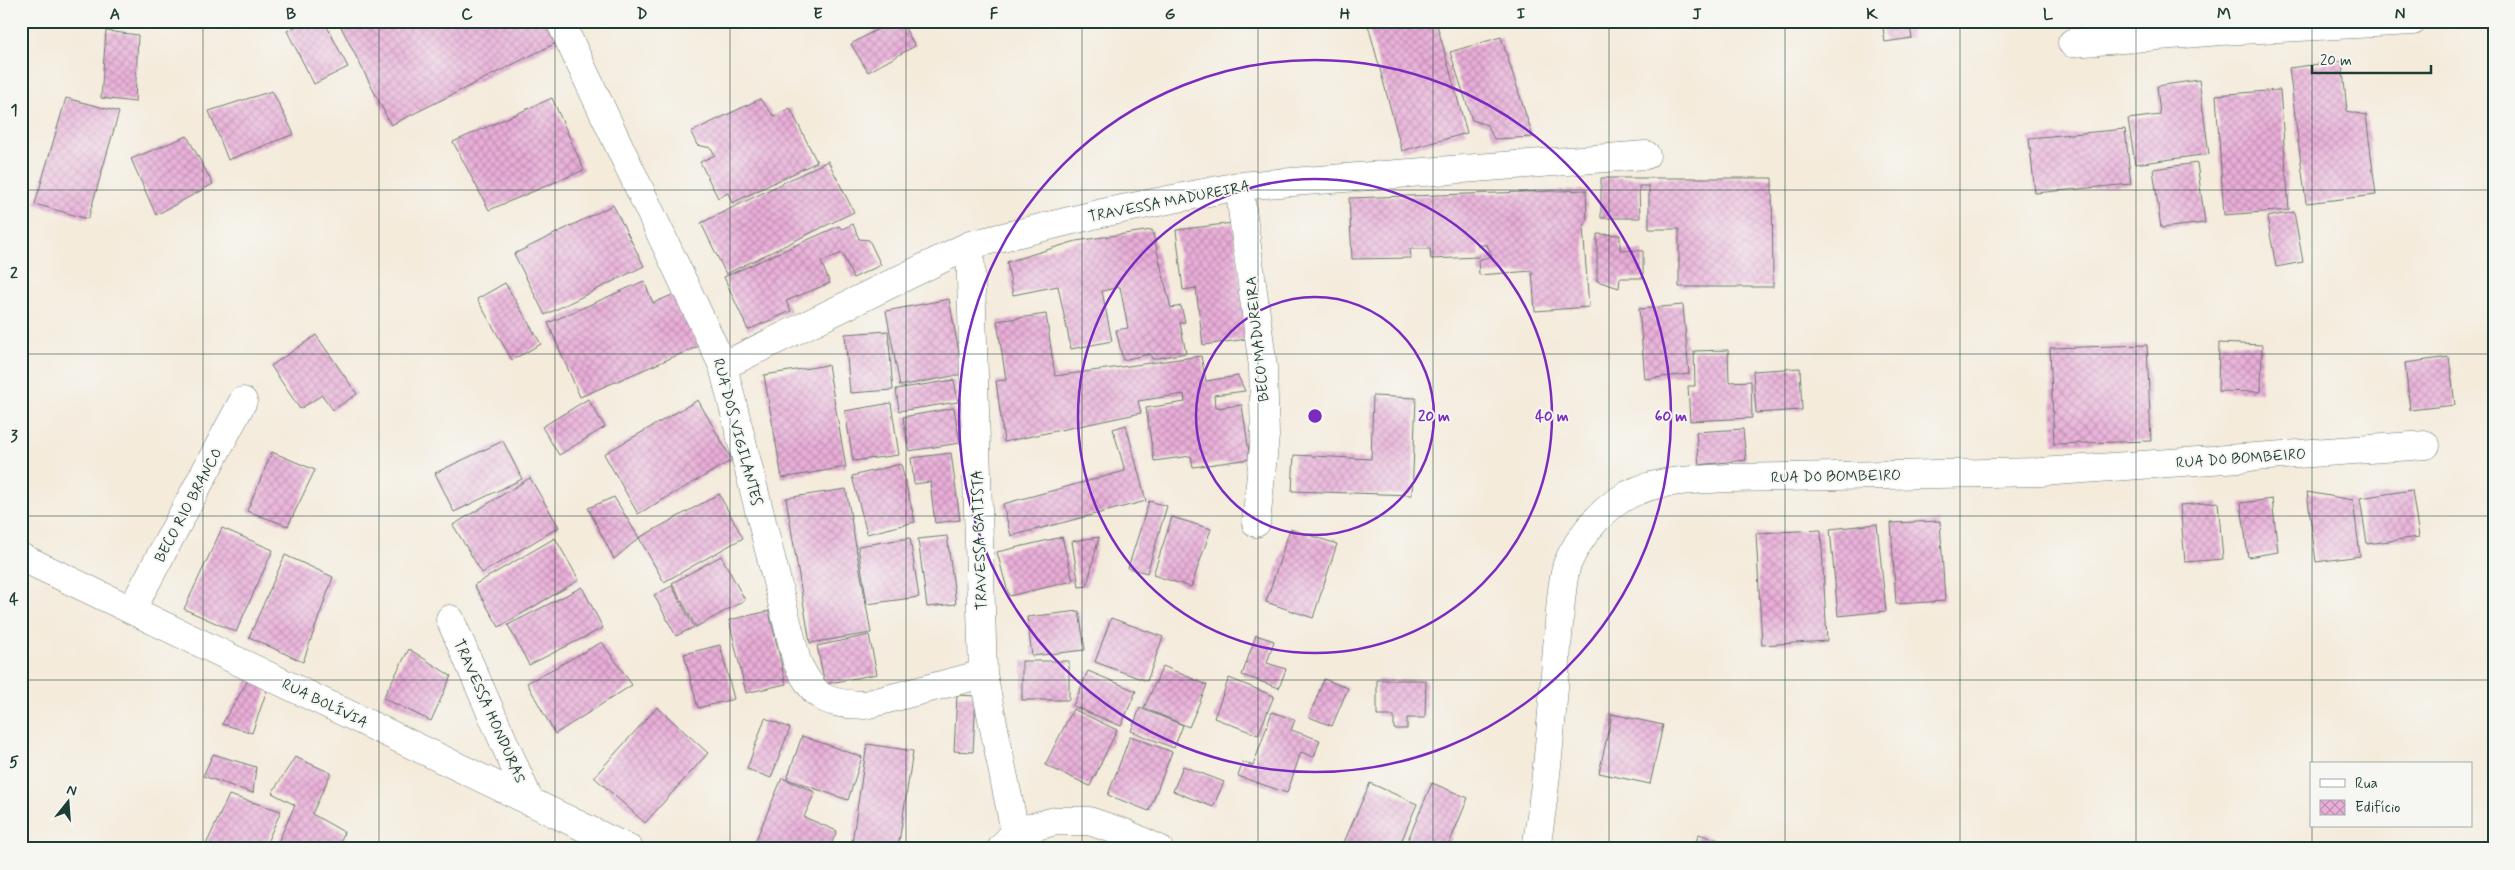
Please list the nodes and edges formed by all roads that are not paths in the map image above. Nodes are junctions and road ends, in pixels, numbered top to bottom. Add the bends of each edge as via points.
1 (560, 21) edge
2 (2413, 21) edge
3 (2220, 26) edge
4 (2072, 43) dead end
5 (1646, 155) dead end
6 (1239, 186) junction
7 (970, 245) junction
8 (723, 366) junction
9 (243, 401) dead end
10 (2426, 445) dead end
11 (1256, 523) dead end
12 (21, 557) edge
13 (132, 609) junction
14 (450, 619) dead end
15 (983, 674) junction
16 (530, 802) junction
17 (1008, 840) edge
18 (629, 849) edge
19 (1159, 849) edge
20 (1536, 849) edge

1 - 8 street, RUA DOS VIGILANTES
2 - 3 street
3 - 4 street
5 - 6 street, TRAVESSA MADUREIRA
6 - 7 street, TRAVESSA MADUREIRA via 1102,213
6 - 11 street, BECO MADUREIRA via 1263,367 1265,436
7 - 8 street, TRAVESSA MADUREIRA
7 - 15 street, TRAVESSA BATISTA
8 - 15 street, RUA DOS VIGILANTES via 797,662 808,684 824,699 865,705
9 - 13 street, BECO RIO BRANCO
10 - 20 street, RUA DO BOMBEIRO via 2041,472 1728,478 1649,486 1619,500 1594,520 1567,563 1545,796
12 - 13 street, RUA BOLÍVIA
13 - 16 street, RUA BOLÍVIA
14 - 16 street, TRAVESSA HONDURAS
15 - 17 street, TRAVESSA BATISTA
16 - 18 street, RUA BOLÍVIA
17 - 19 street via 1055,821 1089,821

